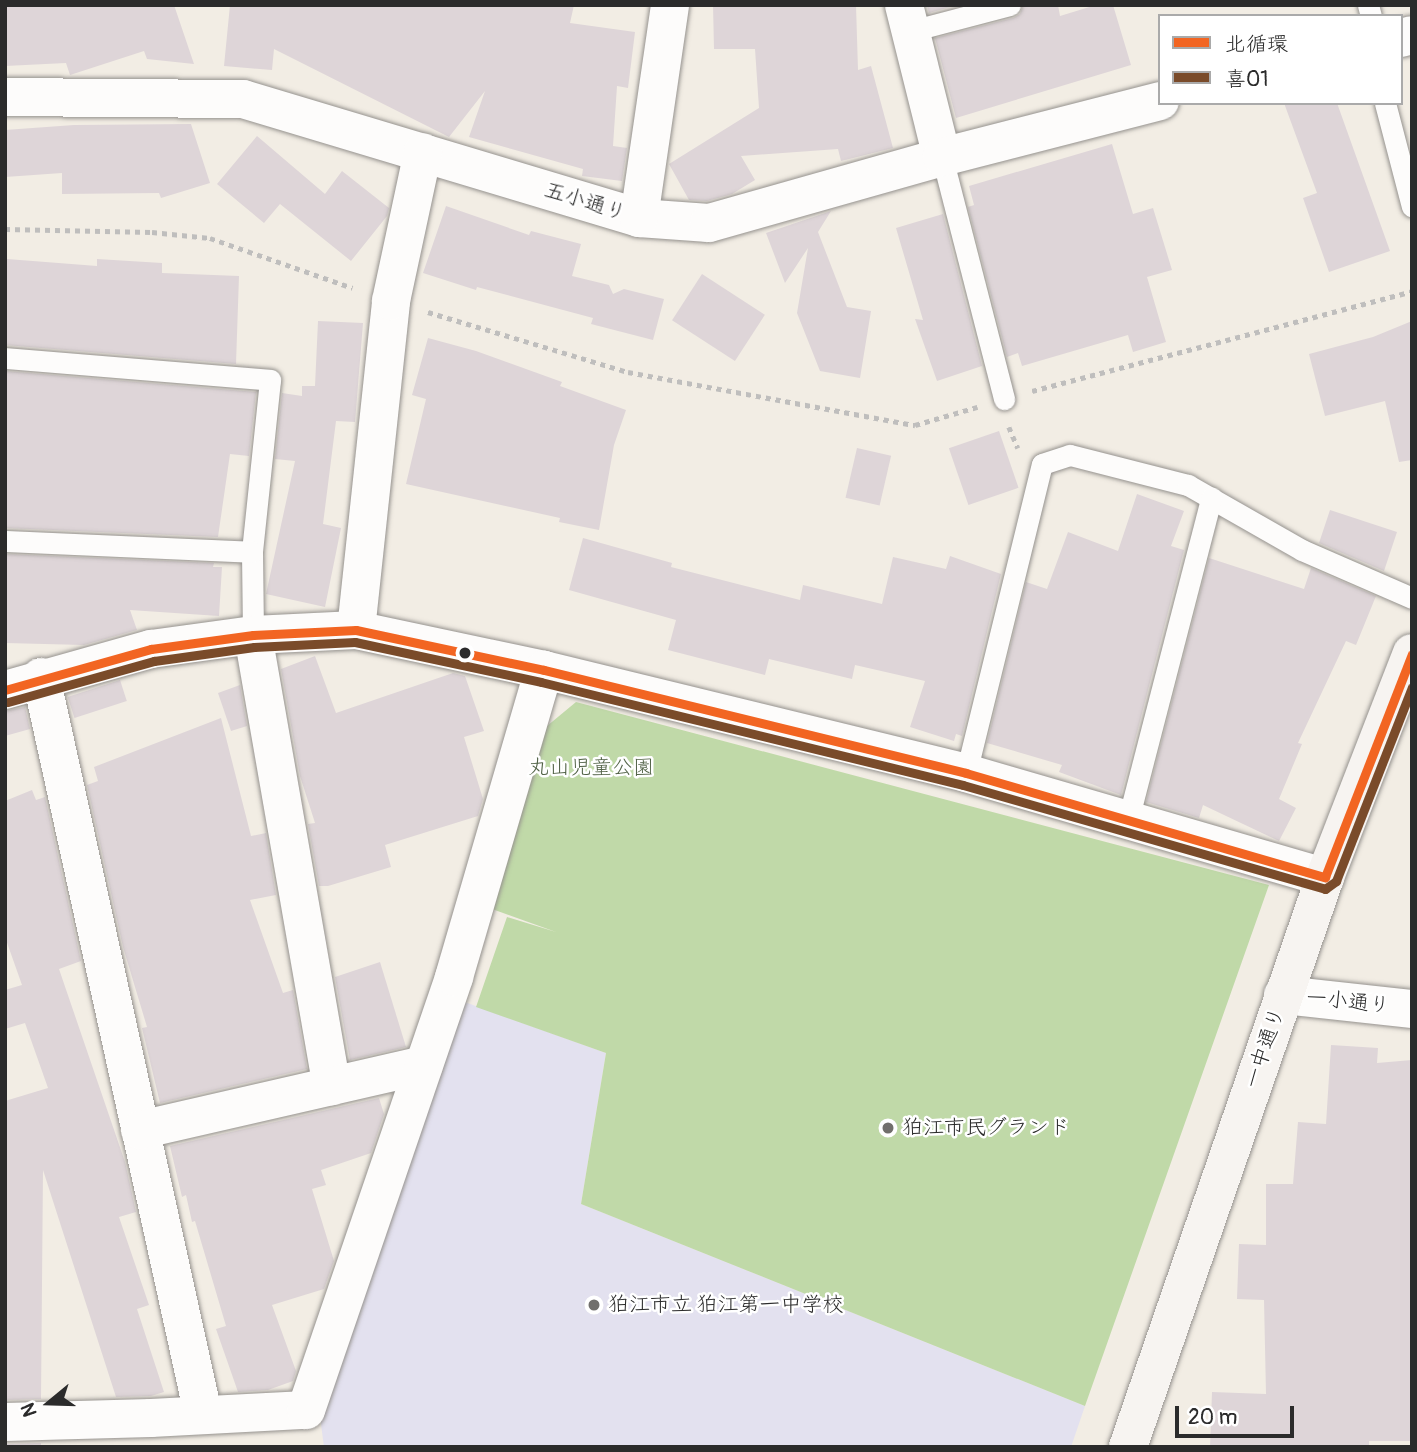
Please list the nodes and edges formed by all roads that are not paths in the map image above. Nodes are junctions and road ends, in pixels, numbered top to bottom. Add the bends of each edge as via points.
1 (670, 5) edge
2 (1010, 5) edge
3 (907, 18) edge
4 (5, 97) edge
5 (1158, 102) edge
6 (1386, 105) edge
7 (424, 152) junction
8 (942, 157) junction
9 (1412, 207) edge
10 (639, 218) junction
11 (5, 358) edge
12 (1004, 399) road end
13 (1211, 498) junction
14 (5, 541) edge
15 (252, 552) junction
16 (1412, 598) edge
17 (356, 630) junction
18 (253, 635) junction
19 (1412, 653) edge
20 (544, 670) junction
21 (41, 677) junction
22 (5, 690) edge
23 (967, 773) junction
24 (1128, 820) junction
25 (1325, 877) junction
26 (1283, 995) junction
27 (1412, 1009) edge
28 (424, 1065) junction
29 (332, 1086) junction
30 (140, 1130) junction
31 (203, 1414) junction
32 (5, 1422) edge
33 (155, 1433) edge
34 (1128, 1447) edge

1 - 10 street
2 - 3 lane
3 - 8 street
4 - 7 street, 五小通り via 243,99
5 - 8 street, 五小通り
6 - 9 lane
7 - 10 street, 五小通り
7 - 17 street via 391,301
8 - 10 street, 五小通り via 709,223
8 - 12 lane
11 - 15 lane via 270,380
13 - 16 lane via 1302,550
13 - 23 lane via 1188,485 1070,455 1042,464
13 - 24 lane
14 - 15 lane
15 - 18 lane
17 - 18 street
17 - 20 street
18 - 21 street via 151,649
18 - 29 street
19 - 25 street, 一中通り
20 - 23 street
20 - 28 street
21 - 22 street
21 - 30 street
23 - 24 street
24 - 25 street
25 - 26 street, 一中通り
26 - 27 street, 一小通り
26 - 34 street, 一中通り
28 - 29 street
28 - 31 street via 306,1410
29 - 30 street
30 - 31 street
31 - 33 street
32 - 33 street

